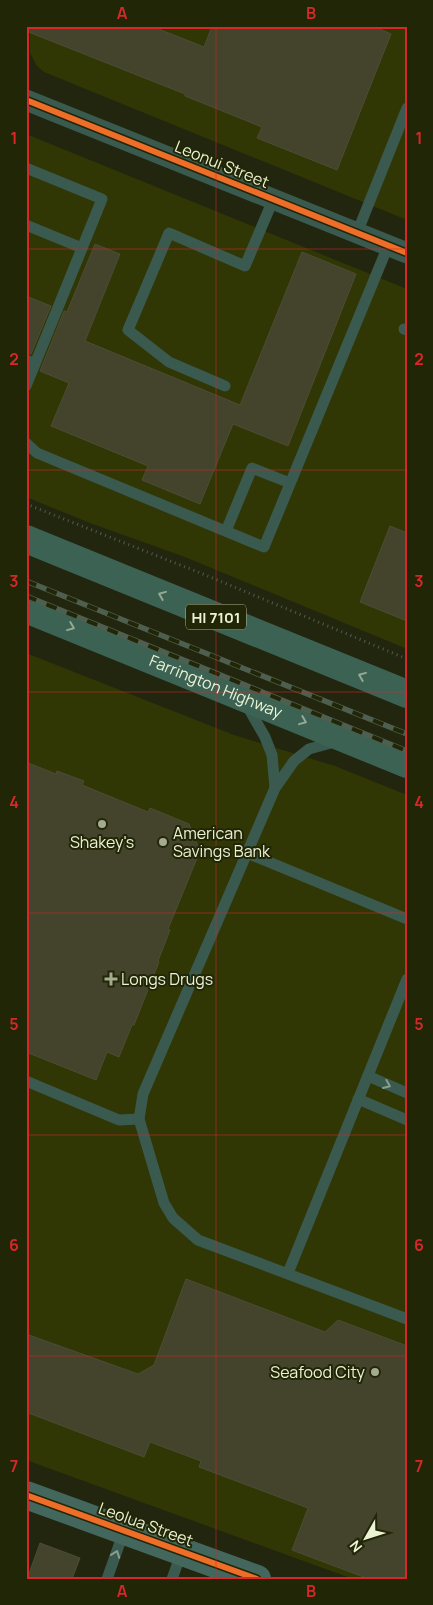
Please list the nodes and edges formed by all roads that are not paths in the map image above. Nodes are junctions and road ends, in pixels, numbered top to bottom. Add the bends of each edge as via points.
1 (26, 100) edge
2 (407, 108) edge
3 (26, 168) edge
4 (273, 200) junction
5 (26, 225) edge
6 (358, 233) junction
7 (82, 248) junction
8 (397, 249) edge
9 (31, 362) edge
10 (26, 386) edge
11 (225, 386) dead end
12 (26, 443) edge
13 (290, 484) junction
14 (226, 531) junction
15 (26, 539) edge
16 (26, 609) edge
17 (407, 694) edge
18 (241, 696) junction
19 (345, 738) junction
20 (407, 764) edge
21 (274, 788) junction
22 (247, 853) junction
23 (407, 919) edge
24 (407, 979) edge
25 (368, 1076) junction
26 (26, 1080) edge
27 (407, 1093) edge
28 (358, 1099) junction
29 (139, 1119) junction
30 (407, 1120) edge
31 (288, 1274) junction
32 (407, 1319) edge
33 (26, 1495) edge
34 (124, 1530) junction
35 (182, 1551) junction
36 (252, 1578) edge
37 (107, 1579) edge
38 (172, 1579) edge

1 - 4 street, Leonui Street
2 - 6 lane
3 - 7 lane via 102,199
4 - 6 street, Leonui Street
4 - 11 lane via 245,266 169,233 128,330 169,362
5 - 7 lane
6 - 8 street, Leonui Street
7 - 9 lane
8 - 13 lane
9 - 10 lane
12 - 14 lane via 37,453
13 - 14 lane via 264,547
13 - 14 lane via 252,468
17 -> 15 main road, HI 7101
16 -> 18 main road, Farrington Highway
18 -> 19 main road, Farrington Highway
18 - 21 lane via 266,737 272,755
19 - 20 main road, Farrington Highway
19 - 21 lane via 309,749 294,761
21 - 22 lane
22 - 23 lane
22 - 29 lane via 143,1094
24 - 25 lane
25 -> 27 lane
25 - 28 lane
26 - 29 lane via 118,1120
28 - 30 lane
28 - 31 lane
29 - 31 lane via 164,1203 173,1218 198,1240
31 - 32 lane
33 - 34 street, Leolua Street
34 - 35 street, Leolua Street
37 -> 34 lane
35 - 36 street, Leolua Street
35 - 38 lane

